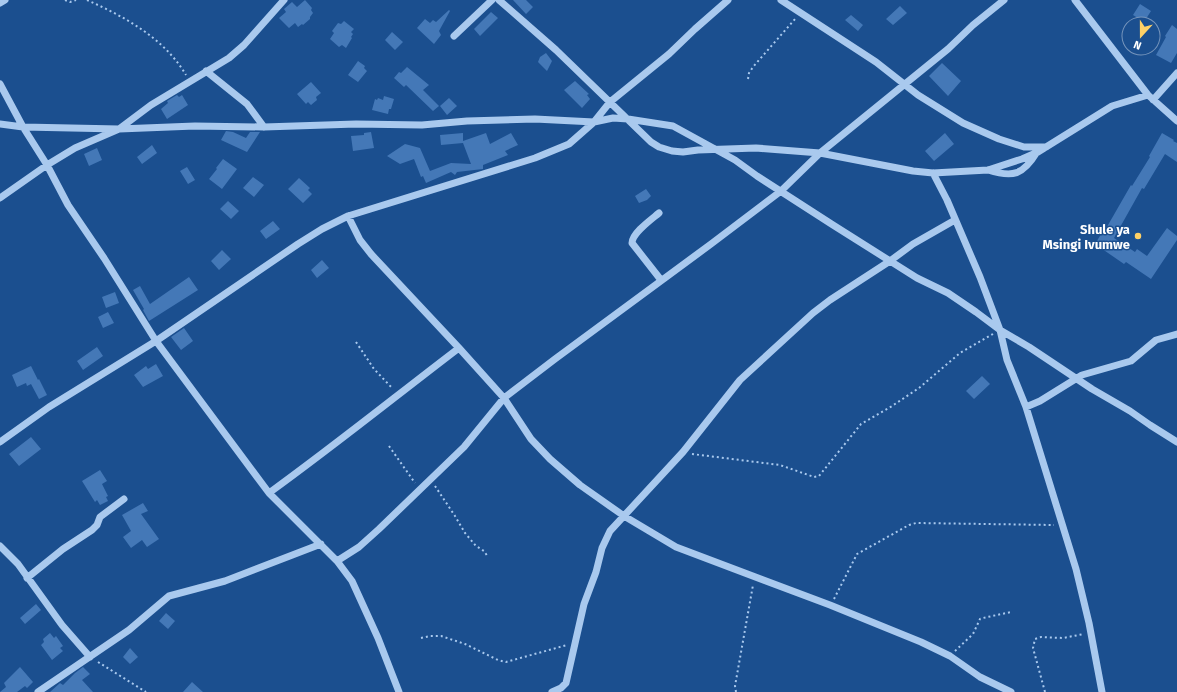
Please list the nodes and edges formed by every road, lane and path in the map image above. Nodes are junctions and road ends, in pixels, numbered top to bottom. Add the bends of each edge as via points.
1 (5, 0) edge
2 (65, 0) edge
3 (76, 0) edge
4 (87, 0) edge
5 (284, 0) edge
6 (492, 0) edge
7 (499, 0) edge
8 (728, 0) edge
9 (781, 0) edge
10 (1004, 0) edge
11 (1075, 0) edge
12 (0, 3) edge
13 (800, 14) junction
14 (454, 36) dead end
15 (206, 71) junction
16 (1177, 73) edge
17 (748, 79) dead end
18 (190, 81) junction
19 (0, 84) edge
20 (904, 85) junction
21 (1150, 97) junction
22 (610, 102) junction
23 (628, 119) junction
24 (1177, 121) edge
25 (594, 122) junction
26 (0, 124) edge
27 (23, 127) junction
28 (264, 127) junction
29 (119, 129) junction
30 (1046, 147) junction
31 (717, 149) junction
32 (1038, 152) junction
33 (820, 153) junction
34 (47, 165) junction
35 (988, 170) junction
36 (933, 173) junction
37 (781, 191) junction
38 (0, 198) edge
39 (660, 213) dead end
40 (348, 216) junction
41 (955, 220) junction
42 (890, 261) junction
43 (661, 280) junction
44 (1000, 330) junction
45 (1177, 334) edge
46 (156, 342) junction
47 (356, 342) dead end
48 (459, 348) junction
49 (1077, 379) junction
50 (398, 394) junction
51 (504, 398) junction
52 (1026, 407) junction
53 (0, 442) edge
54 (1177, 442) edge
55 (389, 446) dead end
56 (682, 452) junction
57 (430, 478) junction
58 (419, 489) junction
59 (269, 493) junction
60 (124, 499) dead end
61 (624, 516) junction
62 (1063, 525) junction
63 (320, 544) junction
64 (0, 546) edge
65 (488, 557) dead end
66 (337, 561) junction
67 (754, 576) junction
68 (27, 578) junction
69 (830, 605) junction
70 (1011, 612) dead end
71 (1091, 633) junction
72 (421, 638) dead end
73 (576, 643) junction
74 (950, 656) junction
75 (90, 657) junction
76 (38, 692) edge
77 (146, 692) edge
78 (399, 692) edge
79 (552, 692) edge
80 (736, 692) edge
81 (1011, 692) edge
82 (1045, 692) edge
83 (1102, 692) edge

1 - 12 street
2 - 3 path
4 - 18 path via 126,20 155,39 169,51
5 - 15 street via 230,58
6 - 14 street
7 - 22 street
8 - 22 street via 669,54
9 - 13 street
10 - 20 street
11 - 21 street
13 - 17 path via 753,67
13 - 20 street via 876,62
15 - 18 street
15 - 28 street via 247,104
16 - 21 street
18 - 29 street
19 - 27 street
20 - 30 street via 963,123 999,139 1024,147
20 - 33 street
21 - 24 street
21 - 30 street via 1112,106
22 - 23 street
22 - 25 street
23 - 25 street via 613,118
23 - 31 street via 673,126
23 - 31 street via 659,147 683,152
25 - 28 street via 535,119 422,125
25 - 40 street via 569,144 535,158
26 - 27 street
27 - 29 street
27 - 34 street
28 - 29 street
29 - 34 street via 75,148
30 - 32 street
31 - 33 street via 756,148
31 - 37 street
32 - 35 street
32 - 35 street via 1023,169 1012,175
33 - 36 street
33 - 37 street
34 - 38 street
34 - 46 street via 68,205
35 - 36 street
36 - 41 street
37 - 42 street
37 - 43 street
39 - 43 street via 635,234 632,243
40 - 46 street via 298,244
40 - 48 street via 360,240 371,254
41 - 42 street via 913,244
41 - 44 street
42 - 44 street via 948,294
42 - 56 street via 813,312 740,380
43 - 51 street
44 - 49 street
44 - 52 street via 1007,360
44 - 56 path via 960,353 919,388 861,424 819,476 814,477 780,466
45 - 49 street via 1156,340 1131,361 1088,373
46 - 53 street via 49,407
46 - 59 street
47 - 50 path via 374,369
48 - 50 street
48 - 51 street
49 - 52 street
49 - 54 street
50 - 59 street
51 - 57 street via 464,446
51 - 61 street via 531,439 550,459
52 - 62 street
55 - 58 path
56 - 61 street
57 - 58 street
57 - 65 path via 465,533
58 - 66 street via 359,547
59 - 63 street
60 - 68 street via 100,517 92,530
61 - 67 street via 676,547
61 - 73 street via 610,531 604,544 584,604
62 - 69 path via 909,525 857,554
62 - 71 street
63 - 66 street
63 - 75 street via 225,581 169,596 129,630
64 - 68 street via 18,564
66 - 78 street via 352,581
67 - 69 street
67 - 80 path
68 - 75 street
69 - 74 street
70 - 74 path via 982,618 973,634
71 - 82 path via 1035,639 1033,648
71 - 83 street
72 - 73 path via 441,636 506,662
73 - 79 street via 566,683
74 - 81 street via 980,677
75 - 76 street
75 - 77 path

